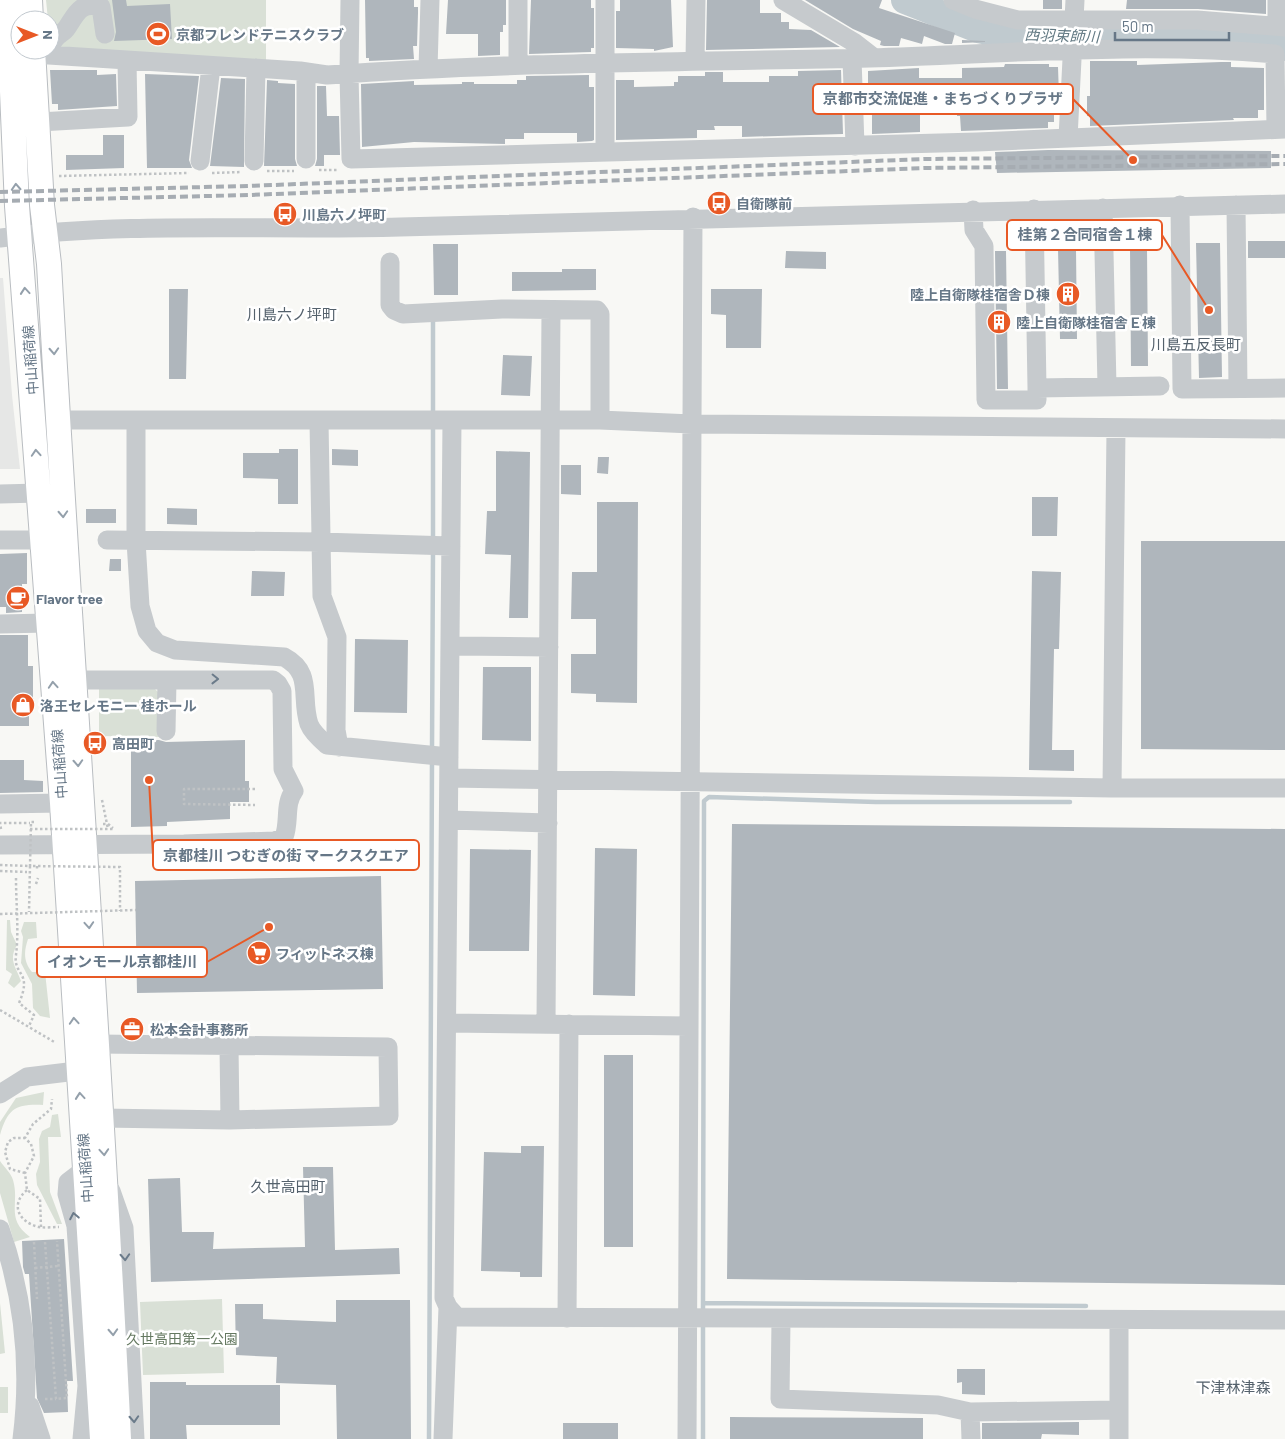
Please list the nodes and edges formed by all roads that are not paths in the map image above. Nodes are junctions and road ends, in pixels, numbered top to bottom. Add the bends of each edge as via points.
1 (8, 0) edge
2 (350, 0) edge
3 (430, 0) edge
4 (518, 0) edge
5 (605, 0) edge
6 (696, 0) edge
7 (783, 0) edge
8 (953, 0) edge
9 (1277, 0) edge
10 (1074, 14) edge
11 (1281, 27) edge
12 (5, 33) edge
13 (105, 34) dead end
14 (60, 35) edge
15 (1073, 48) junction
16 (60, 55) edge
17 (852, 58) junction
18 (873, 58) junction
19 (38, 60) edge
20 (695, 60) junction
21 (127, 61) junction
22 (605, 64) junction
23 (518, 65) junction
24 (211, 66) junction
25 (256, 68) junction
26 (428, 69) junction
27 (306, 72) junction
28 (349, 74) junction
29 (36, 93) junction
30 (4, 98) edge
31 (39, 122) junction
32 (1281, 129) edge
33 (1068, 138) junction
34 (855, 146) junction
35 (604, 152) junction
36 (306, 159) dead end
37 (254, 160) dead end
38 (200, 161) dead end
39 (1285, 204) edge
40 (1180, 205) junction
41 (1236, 205) junction
42 (1103, 208) junction
43 (1034, 209) junction
44 (973, 210) junction
45 (693, 217) junction
46 (45, 233) junction
47 (10, 236) edge
48 (390, 262) dead end
49 (551, 310) junction
50 (1107, 386) junction
51 (1160, 386) dead end
52 (1037, 388) junction
53 (1238, 388) junction
54 (1285, 388) edge
55 (58, 420) junction
56 (600, 420) junction
57 (136, 421) junction
58 (319, 421) junction
59 (452, 421) junction
60 (550, 421) junction
61 (692, 424) junction
62 (1116, 429) junction
63 (1285, 429) edge
64 (39, 493) junction
65 (0, 494) edge
66 (0, 540) edge
67 (43, 540) junction
68 (107, 540) dead end
69 (136, 542) junction
70 (321, 542) junction
71 (451, 546) junction
72 (0, 624) edge
73 (48, 624) junction
74 (450, 646) junction
75 (549, 647) junction
76 (73, 680) junction
77 (167, 682) junction
78 (166, 731) dead end
79 (339, 747) junction
80 (449, 757) junction
81 (449, 778) junction
82 (548, 781) junction
83 (689, 783) junction
84 (1112, 788) junction
85 (1285, 788) edge
86 (62, 803) junction
87 (0, 804) edge
88 (449, 820) junction
89 (548, 823) junction
90 (0, 845) edge
91 (74, 845) junction
92 (447, 1023) junction
93 (546, 1023) junction
94 (569, 1024) junction
95 (688, 1026) junction
96 (97, 1044) junction
97 (229, 1046) junction
98 (88, 1069) junction
99 (0, 1094) edge
100 (102, 1118) junction
101 (230, 1120) junction
102 (96, 1173) junction
103 (0, 1229) edge
104 (448, 1307) junction
105 (567, 1318) junction
106 (687, 1318) junction
107 (781, 1319) junction
108 (1119, 1320) junction
109 (1285, 1320) edge
110 (27, 1398) junction
111 (1119, 1410) junction
112 (970, 1412) junction
113 (22, 1439) edge
114 (41, 1439) edge
115 (82, 1439) edge
116 (102, 1439) edge
117 (119, 1439) edge
118 (135, 1439) edge
119 (443, 1439) edge
120 (687, 1439) edge
121 (971, 1439) edge
122 (1119, 1439) edge

1 - 12 main road, 中山稲荷線
2 - 28 street
3 - 26 street
4 - 23 street
5 - 22 street
6 - 20 street
7 - 18 street
8 - 10 street via 1018,20
9 - 11 street
10 - 11 street
10 - 15 street
12 - 30 main road, 中山稲荷線
13 - 14 street via 101,7 96,4 76,10
15 - 18 street
15 - 32 street via 1218,49 1275,54
15 - 33 street
16 - 21 street
17 - 18 street
17 - 20 street
17 - 34 street
19 - 29 main road, 中山稲荷線
20 - 22 street
21 - 24 street
21 - 31 street via 128,117
22 - 23 street
22 - 35 street
23 - 26 street
24 - 25 street
24 - 38 street
25 - 27 street
25 - 37 street
26 - 28 street
27 - 28 street
27 - 36 street
28 - 35 street via 351,159
29 - 30 street
29 - 31 main road, 中山稲荷線
47 -> 30 main road, 中山稲荷線
31 - 46 main road, 中山稲荷線
32 - 33 street
33 - 34 street
34 - 35 street
39 - 41 street
40 - 41 street
40 - 42 street
40 - 53 street via 1182,389
41 - 53 street
42 - 43 street
42 - 50 street
43 - 44 street
43 - 52 street
44 - 45 street
44 - 52 street via 974,230 984,246 986,400 1037,400
45 - 46 street via 396,227
45 - 61 street
46 - 47 street
46 -> 55 main road, 中山稲荷線
64 -> 47 main road, 中山稲荷線
48 - 49 street via 390,305 403,314
49 - 56 street via 597,310 600,314
49 - 60 street
50 - 51 street
50 - 52 street
53 - 54 street
55 - 57 street
55 -> 76 main road, 中山稲荷線
56 - 60 street
56 - 61 street
57 - 58 street
57 - 69 street
58 - 59 street
58 - 70 street
59 - 60 street
59 - 71 street
60 - 75 street
61 - 62 street
61 - 83 street
62 - 63 street
62 - 84 street
64 - 65 street
64 - 67 main road, 中山稲荷線
66 - 67 street
67 - 73 main road, 中山稲荷線
68 - 69 street
69 - 70 street
69 - 79 street via 140,606 147,631 157,643 175,650 284,657 296,663 304,679 309,724 326,745
70 - 71 street
70 - 79 street via 322,596 337,637 336,730
71 - 74 street
72 - 73 street
86 -> 73 main road, 中山稲荷線
74 - 75 street
74 - 80 street
75 - 82 street
76 - 77 street
76 -> 91 main road, 中山稲荷線
77 - 78 street
77 -> 91 street via 188,679 273,680 278,684 282,692 283,770 294,791 288,798 288,827 284,837 275,841
79 - 80 street
80 - 81 street
81 - 82 street
81 - 88 street
82 - 83 street
82 - 89 street
83 - 84 street
83 - 95 street
84 - 85 street
86 - 87 street
86 - 91 main road, 中山稲荷線
88 - 89 street
88 - 92 street
89 - 93 street
90 - 91 street
91 -> 96 main road, 中山稲荷線
98 -> 91 main road, 中山稲荷線
92 - 93 street
92 - 104 street via 444,1298
93 - 94 street
94 - 95 street
94 - 105 street
95 - 106 street
96 - 97 street
96 - 98 main road, 中山稲荷線
97 - 101 street
97 - 101 street via 388,1047 389,1097 389,1116
98 - 99 street via 27,1077
98 - 100 main road, 中山稲荷線
102 -> 98 main road, 中山稲荷線
100 - 101 street
100 -> 102 main road, 中山稲荷線
115 -> 102 street via 86,1386 76,1226 66,1189 68,1182
102 - 116 main road, 中山稲荷線
102 -> 117 main road, 中山稲荷線
102 -> 118 street via 124,1228
103 - 110 street via 16,1282 24,1334
104 - 105 street via 457,1317
104 - 119 street
105 - 106 street
106 - 107 street
106 - 120 street
107 - 108 street
107 - 112 street via 780,1399 938,1404
108 - 109 street
108 - 111 street
110 - 113 street
110 - 114 street
111 - 112 street
111 - 122 street
112 - 121 street

